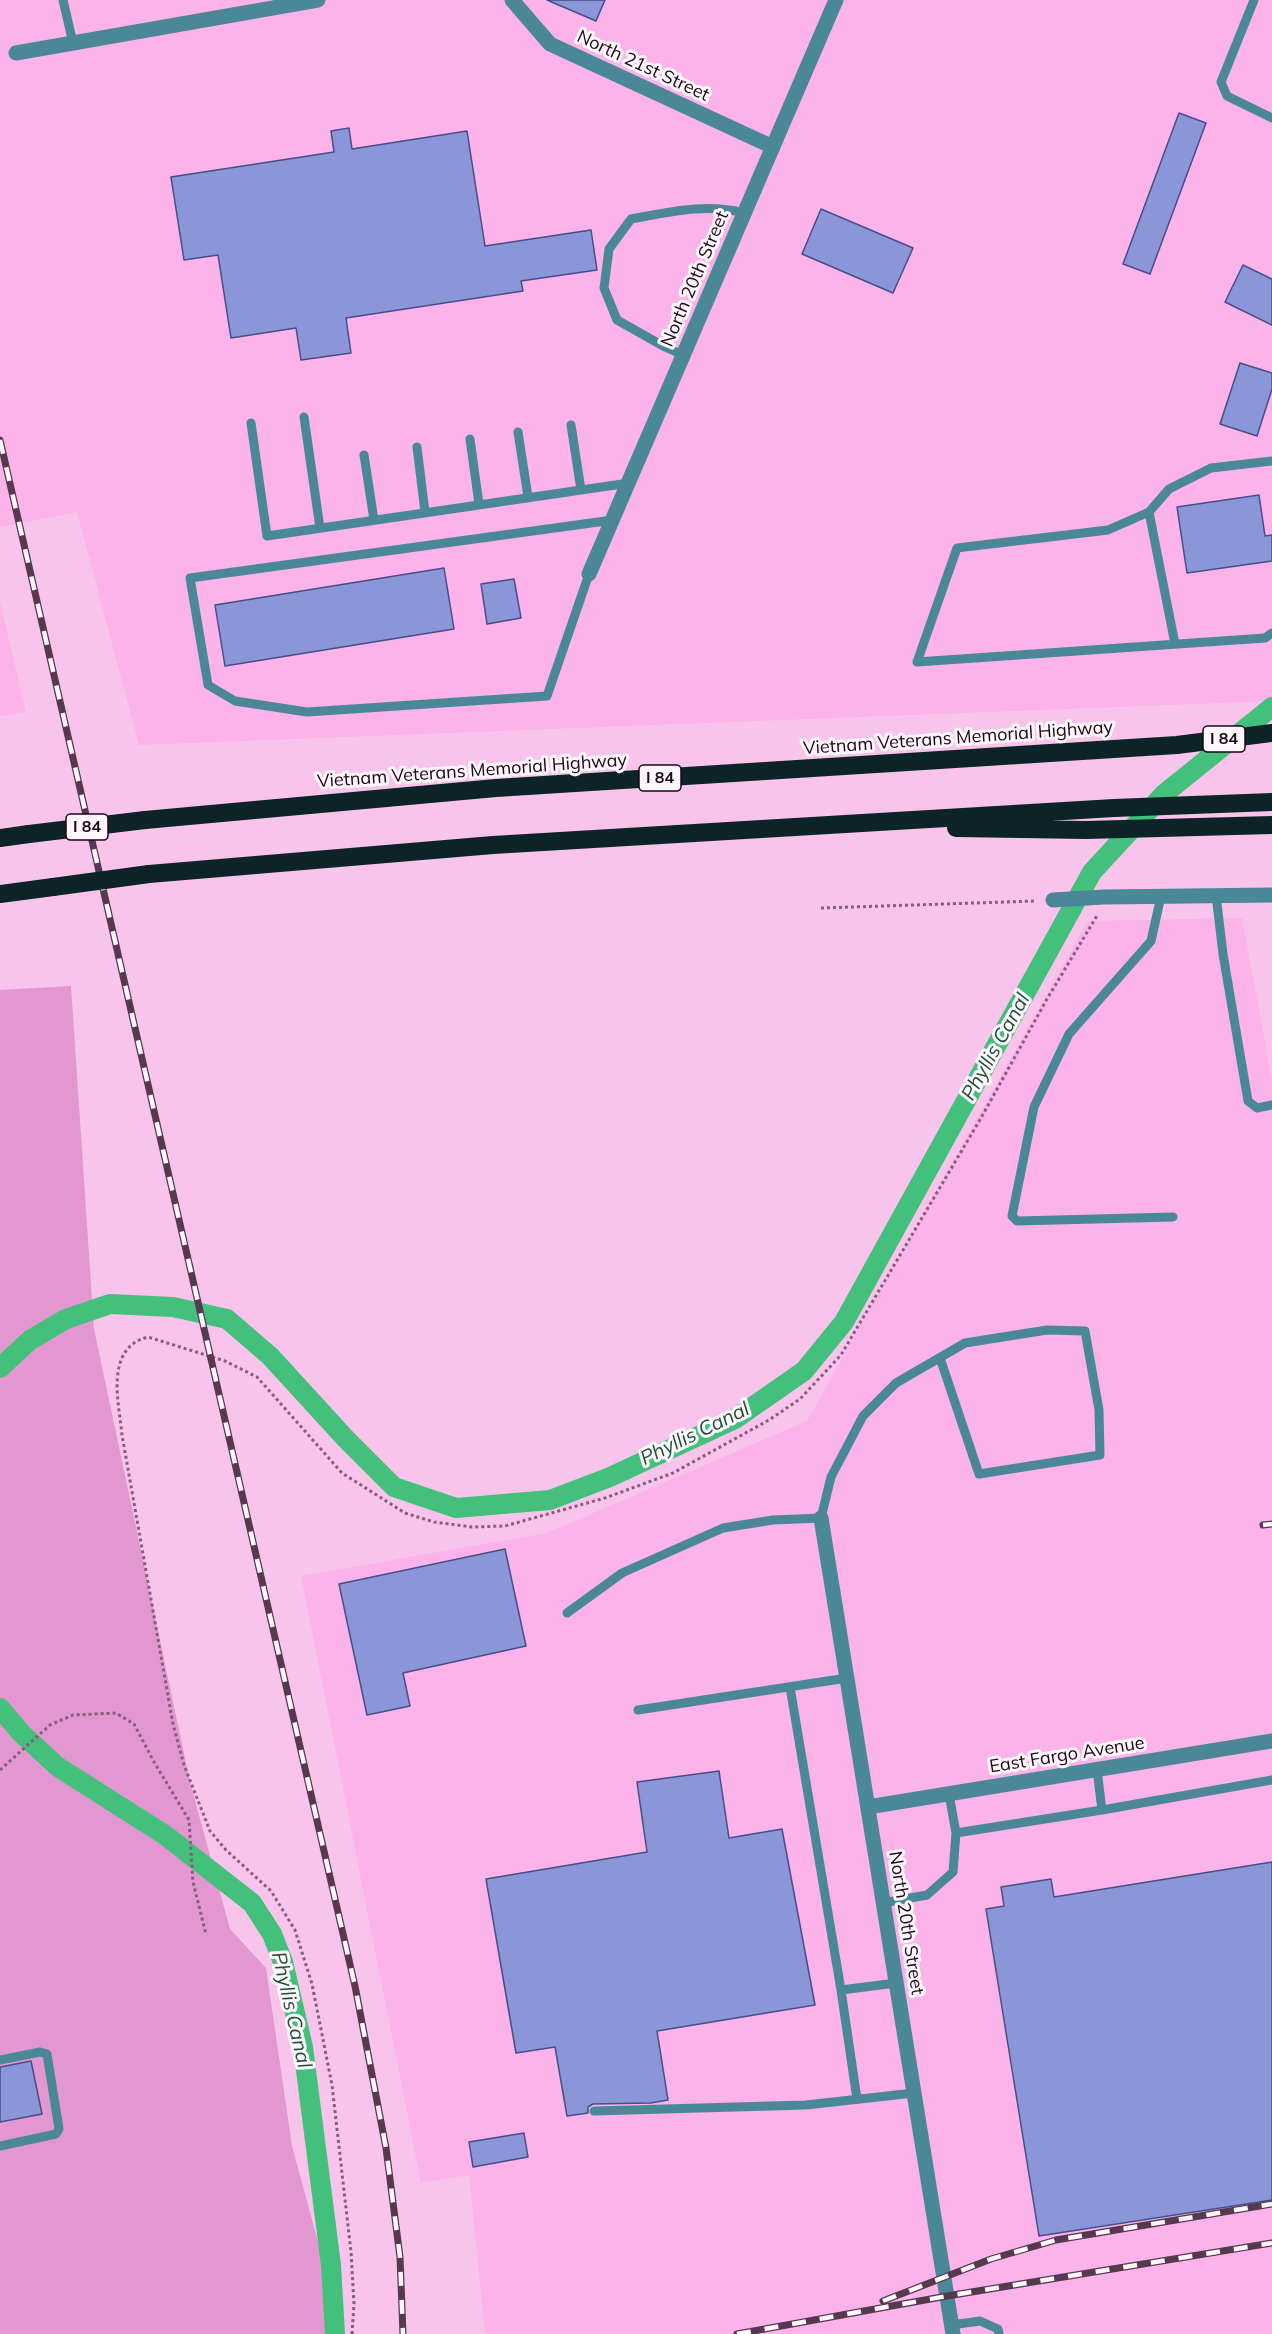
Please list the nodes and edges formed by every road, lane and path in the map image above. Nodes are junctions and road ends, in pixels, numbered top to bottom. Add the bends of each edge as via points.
1 (63, 0) edge
2 (318, 0) edge
3 (512, 0) edge
4 (836, 0) edge
5 (1254, 0) edge
6 (285, 3) edge
7 (73, 43) junction
8 (16, 53) dead end
9 (1272, 118) edge
10 (773, 147) junction
11 (744, 213) junction
12 (683, 355) junction
13 (304, 417) dead end
14 (251, 423) dead end
15 (571, 425) dead end
16 (518, 432) dead end
17 (470, 439) dead end
18 (417, 447) dead end
19 (364, 455) dead end
20 (1272, 461) edge
21 (629, 483) junction
22 (581, 490) junction
23 (528, 497) junction
24 (479, 504) junction
25 (425, 512) junction
26 (1149, 512) junction
27 (374, 520) junction
28 (613, 520) junction
29 (320, 528) junction
30 (589, 574) joint
31 (1272, 633) edge
32 (1175, 644) junction
33 (1272, 733) edge
34 (1272, 802) edge
35 (1272, 825) edge
36 (810, 826) junction
37 (0, 838) edge
38 (0, 894) edge
39 (1216, 895) junction
40 (1272, 895) edge
41 (1161, 896) junction
42 (1106, 897) junction
43 (1053, 900) joint
44 (821, 908) dead end
45 (1272, 1105) edge
46 (1173, 1217) dead end
47 (940, 1358) junction
48 (821, 1518) junction
49 (567, 1613) dead end
50 (847, 1678) junction
51 (790, 1687) junction
52 (638, 1710) dead end
53 (1272, 1741) edge
54 (0, 1770) edge
55 (1097, 1770) junction
56 (1272, 1780) edge
57 (949, 1794) junction
58 (868, 1807) junction
59 (1102, 1810) junction
60 (956, 1833) junction
61 (883, 1903) junction
62 (206, 1935) dead end
63 (896, 1983) junction
64 (841, 1990) junction
65 (0, 2060) edge
66 (914, 2093) junction
67 (857, 2099) junction
68 (594, 2111) dead end
69 (0, 2146) edge
70 (952, 2330) edge
71 (352, 2334) edge
72 (999, 2334) edge

1 - 7 lane
2 - 6 street
3 - 10 street, North 21st Street via 550,44
4 - 10 street, North 20th Street
5 - 9 lane via 1221,82 1227,96
6 - 7 street
7 - 8 street
10 - 11 street, North 20th Street
11 - 12 street, North 20th Street
11 - 12 lane via 725,208 688,208 631,219 609,249 604,288 617,320
12 - 21 street, North 20th Street
13 - 29 lane
14 - 29 lane via 267,536
15 - 22 lane
16 - 23 lane
17 - 24 lane
18 - 25 lane
19 - 27 lane
20 - 26 lane via 1211,468 1169,489
21 - 22 lane
21 - 28 street, North 20th Street
22 - 23 lane
23 - 24 lane
24 - 25 lane
25 - 27 lane
26 - 32 lane
26 - 32 lane via 1108,530 957,548 917,662
27 - 29 lane
28 - 30 street, North 20th Street
28 - 30 lane via 190,578 208,685 234,701 307,712 547,696
31 - 32 lane via 1265,638
33 - 37 highway, Vietnam Veterans Memorial Highway / I 84, bridge via 1177,746 496,788 145,820
34 - 36 highway
35 - 36 highway via 1086,830
36 - 38 highway, bridge via 493,845 149,874
39 - 40 street
39 - 41 street
39 - 45 lane via 1248,1101 1257,1107
41 - 42 street
41 - 46 lane via 1151,942 1069,1034 1034,1107 1012,1216 1017,1221
42 - 43 street
42 - 71 path via 841,1355 800,1400 673,1473 605,1498 505,1526 434,1522 405,1513 342,1473 257,1377 225,1361 148,1337 136,1340 118,1363 122,1436 172,1724 184,1765 210,1831 271,1891 295,1930 312,1984 332,2085 350,2240
43 - 44 path
47 - 47 lane via 965,1342 1047,1330 1085,1331 1099,1410 1100,1455 979,1474
47 - 48 lane via 896,1383 863,1416 831,1477
48 - 49 lane via 723,1528 622,1573
48 - 50 street, North 20th Street
50 - 51 lane
50 - 58 street, North 20th Street
51 - 52 lane
51 - 64 lane
53 - 55 street, East Fargo Avenue
54 - 62 path via 50,1725 73,1715 116,1713 134,1724 189,1820 193,1882
55 - 57 street, East Fargo Avenue
55 - 59 lane
56 - 59 lane
57 - 58 street, East Fargo Avenue
57 - 60 lane
58 - 61 street, North 20th Street
59 - 60 lane
60 - 61 lane via 953,1872 927,1895
61 - 63 street, North 20th Street
63 - 64 lane
63 - 66 street, North 20th Street
64 - 67 lane
65 - 69 lane via 47,2054 60,2129 56,2134
66 - 67 lane
66 - 70 street, North 20th Street
67 - 68 lane via 806,2105
70 - 72 lane via 980,2321 998,2329

